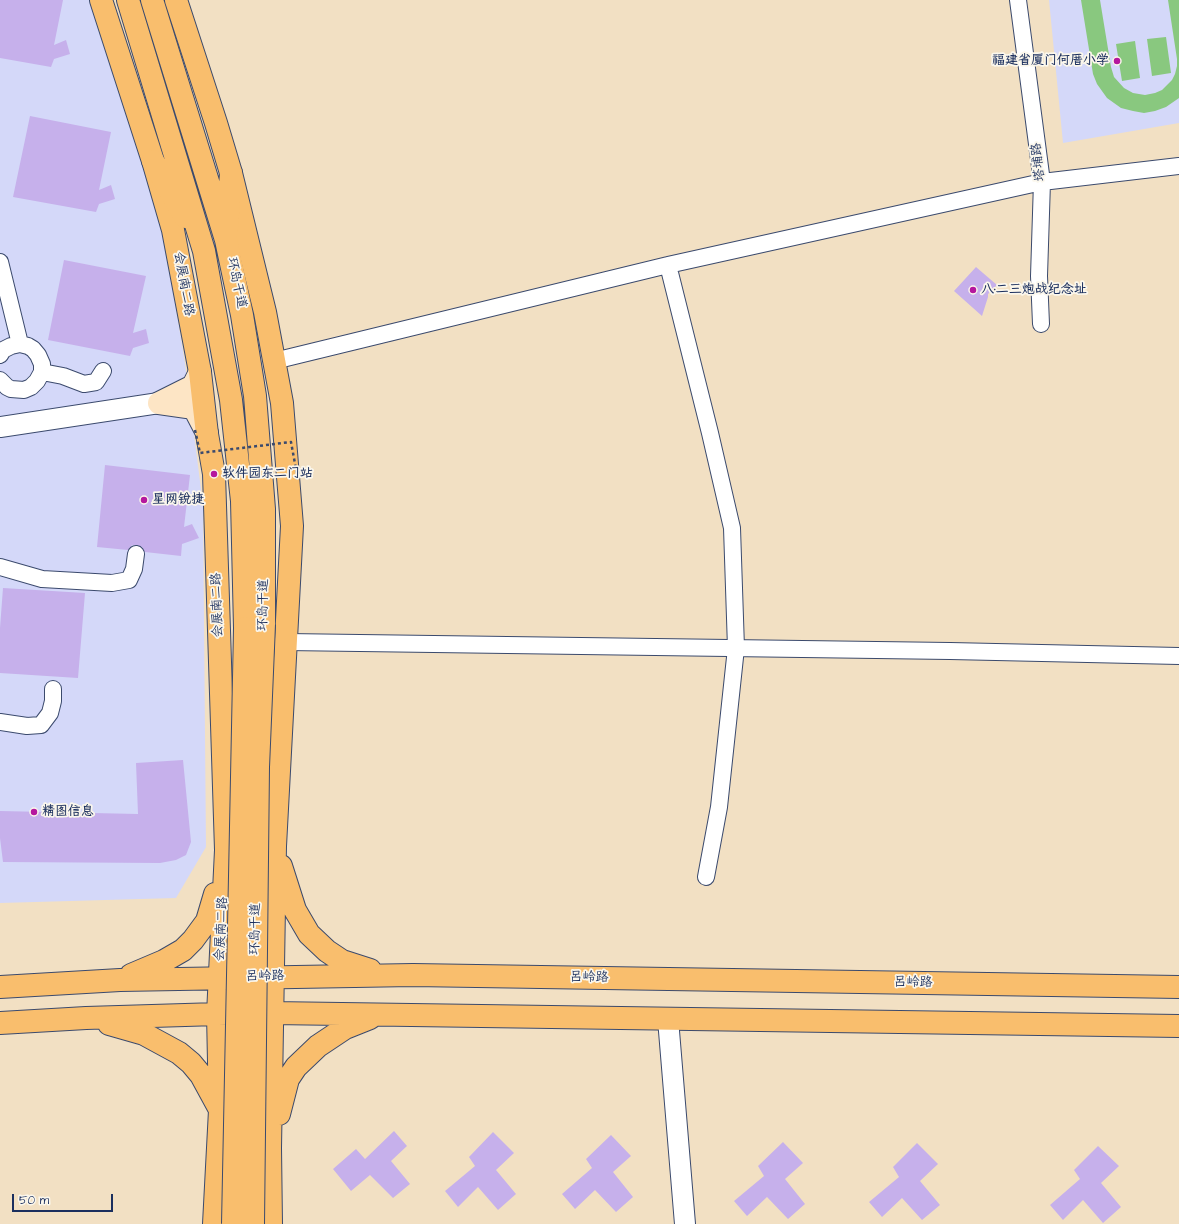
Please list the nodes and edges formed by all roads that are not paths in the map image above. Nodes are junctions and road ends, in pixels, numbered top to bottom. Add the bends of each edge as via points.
1 (101, 0) edge
2 (128, 0) edge
3 (152, 0) edge
4 (176, 0) edge
5 (1018, 0) edge
6 (153, 161) junction
7 (1179, 166) edge
8 (231, 173) junction
9 (1042, 182) junction
10 (226, 240) junction
11 (204, 251) junction
12 (0, 262) edge
13 (668, 265) junction
14 (1041, 324) dead end
15 (20, 344) junction
16 (0, 355) edge
17 (274, 361) junction
18 (103, 371) dead end
19 (42, 372) junction
20 (200, 372) junction
21 (4, 388) edge
22 (159, 403) junction
23 (0, 426) edge
24 (201, 432) junction
25 (136, 554) dead end
26 (0, 567) edge
27 (254, 626) junction
28 (286, 642) junction
29 (736, 648) junction
30 (1179, 656) edge
31 (53, 689) dead end
32 (0, 722) edge
33 (275, 846) junction
34 (226, 850) junction
35 (706, 877) dead end
36 (412, 975) junction
37 (273, 977) junction
38 (219, 978) junction
39 (120, 980) junction
40 (0, 987) edge
41 (1179, 987) edge
42 (272, 1013) junction
43 (218, 1014) junction
44 (379, 1014) junction
45 (86, 1018) junction
46 (668, 1019) junction
47 (0, 1023) edge
48 (1179, 1026) edge
49 (220, 1110) junction
50 (270, 1148) junction
51 (214, 1224) edge
52 (233, 1224) edge
53 (253, 1224) edge
54 (271, 1224) edge
55 (685, 1224) edge

1 - 6 main road, 会展南二路
2 - 11 main road, 环岛干道
3 - 10 main road, 环岛干道
4 - 8 main road
5 - 9 street, 塔埔路
6 - 11 main road
6 - 20 main road, 会展南二路 via 173,230
7 - 9 street
8 - 10 main road
8 - 17 main road via 265,312
9 - 13 street
9 - 14 street, 塔埔路 via 1039,276
10 - 27 main road, 环岛干道 via 242,315 255,396 264,508
11 - 27 main road, 环岛干道 via 231,400
12 - 15 street
13 - 17 street
13 - 29 street via 732,528
15 - 16 street via 3,350
15 - 19 street via 33,349 38,355
17 - 28 main road via 282,403 292,526
18 - 19 street via 96,382 84,384
19 - 21 street via 31,387 24,390
20 - 22 main road via 193,386
20 - 24 main road, 会展南二路
22 - 23 street
22 - 24 main road via 194,408
24 - 34 main road, 会展南二路 via 214,474
25 - 26 street via 129,580 112,583 42,579
27 - 52 main road, 环岛干道, bridge
27 - 53 main road, 环岛干道, bridge via 258,767
28 - 29 street
28 - 33 main road
29 - 30 street
29 - 35 street via 719,807
31 - 32 street via 50,713 41,724 27,726
33 - 34 main road
33 - 36 main road via 296,910 309,934 327,952 342,961 368,969
33 - 37 main road
34 - 38 main road, 会展南二路
34 - 39 main road via 215,898 207,921 197,935 184,950
36 - 37 main road, 吕岭路
36 - 41 main road, 吕岭路
37 - 38 main road, 吕岭路
37 - 42 main road
38 - 39 main road, 吕岭路
38 - 43 main road, 会展南二路
39 - 40 main road, 吕岭路
42 - 43 main road
42 - 44 main road
42 - 50 main road
43 - 45 main road
43 - 49 main road, 会展南二路
44 - 46 main road
44 - 50 main road via 345,1028 318,1046 296,1067 288,1079
45 - 47 main road
45 - 49 main road via 144,1034 179,1053 192,1063 201,1075
46 - 48 main road
46 - 55 street
49 - 51 main road, 会展南二路
50 - 54 main road

